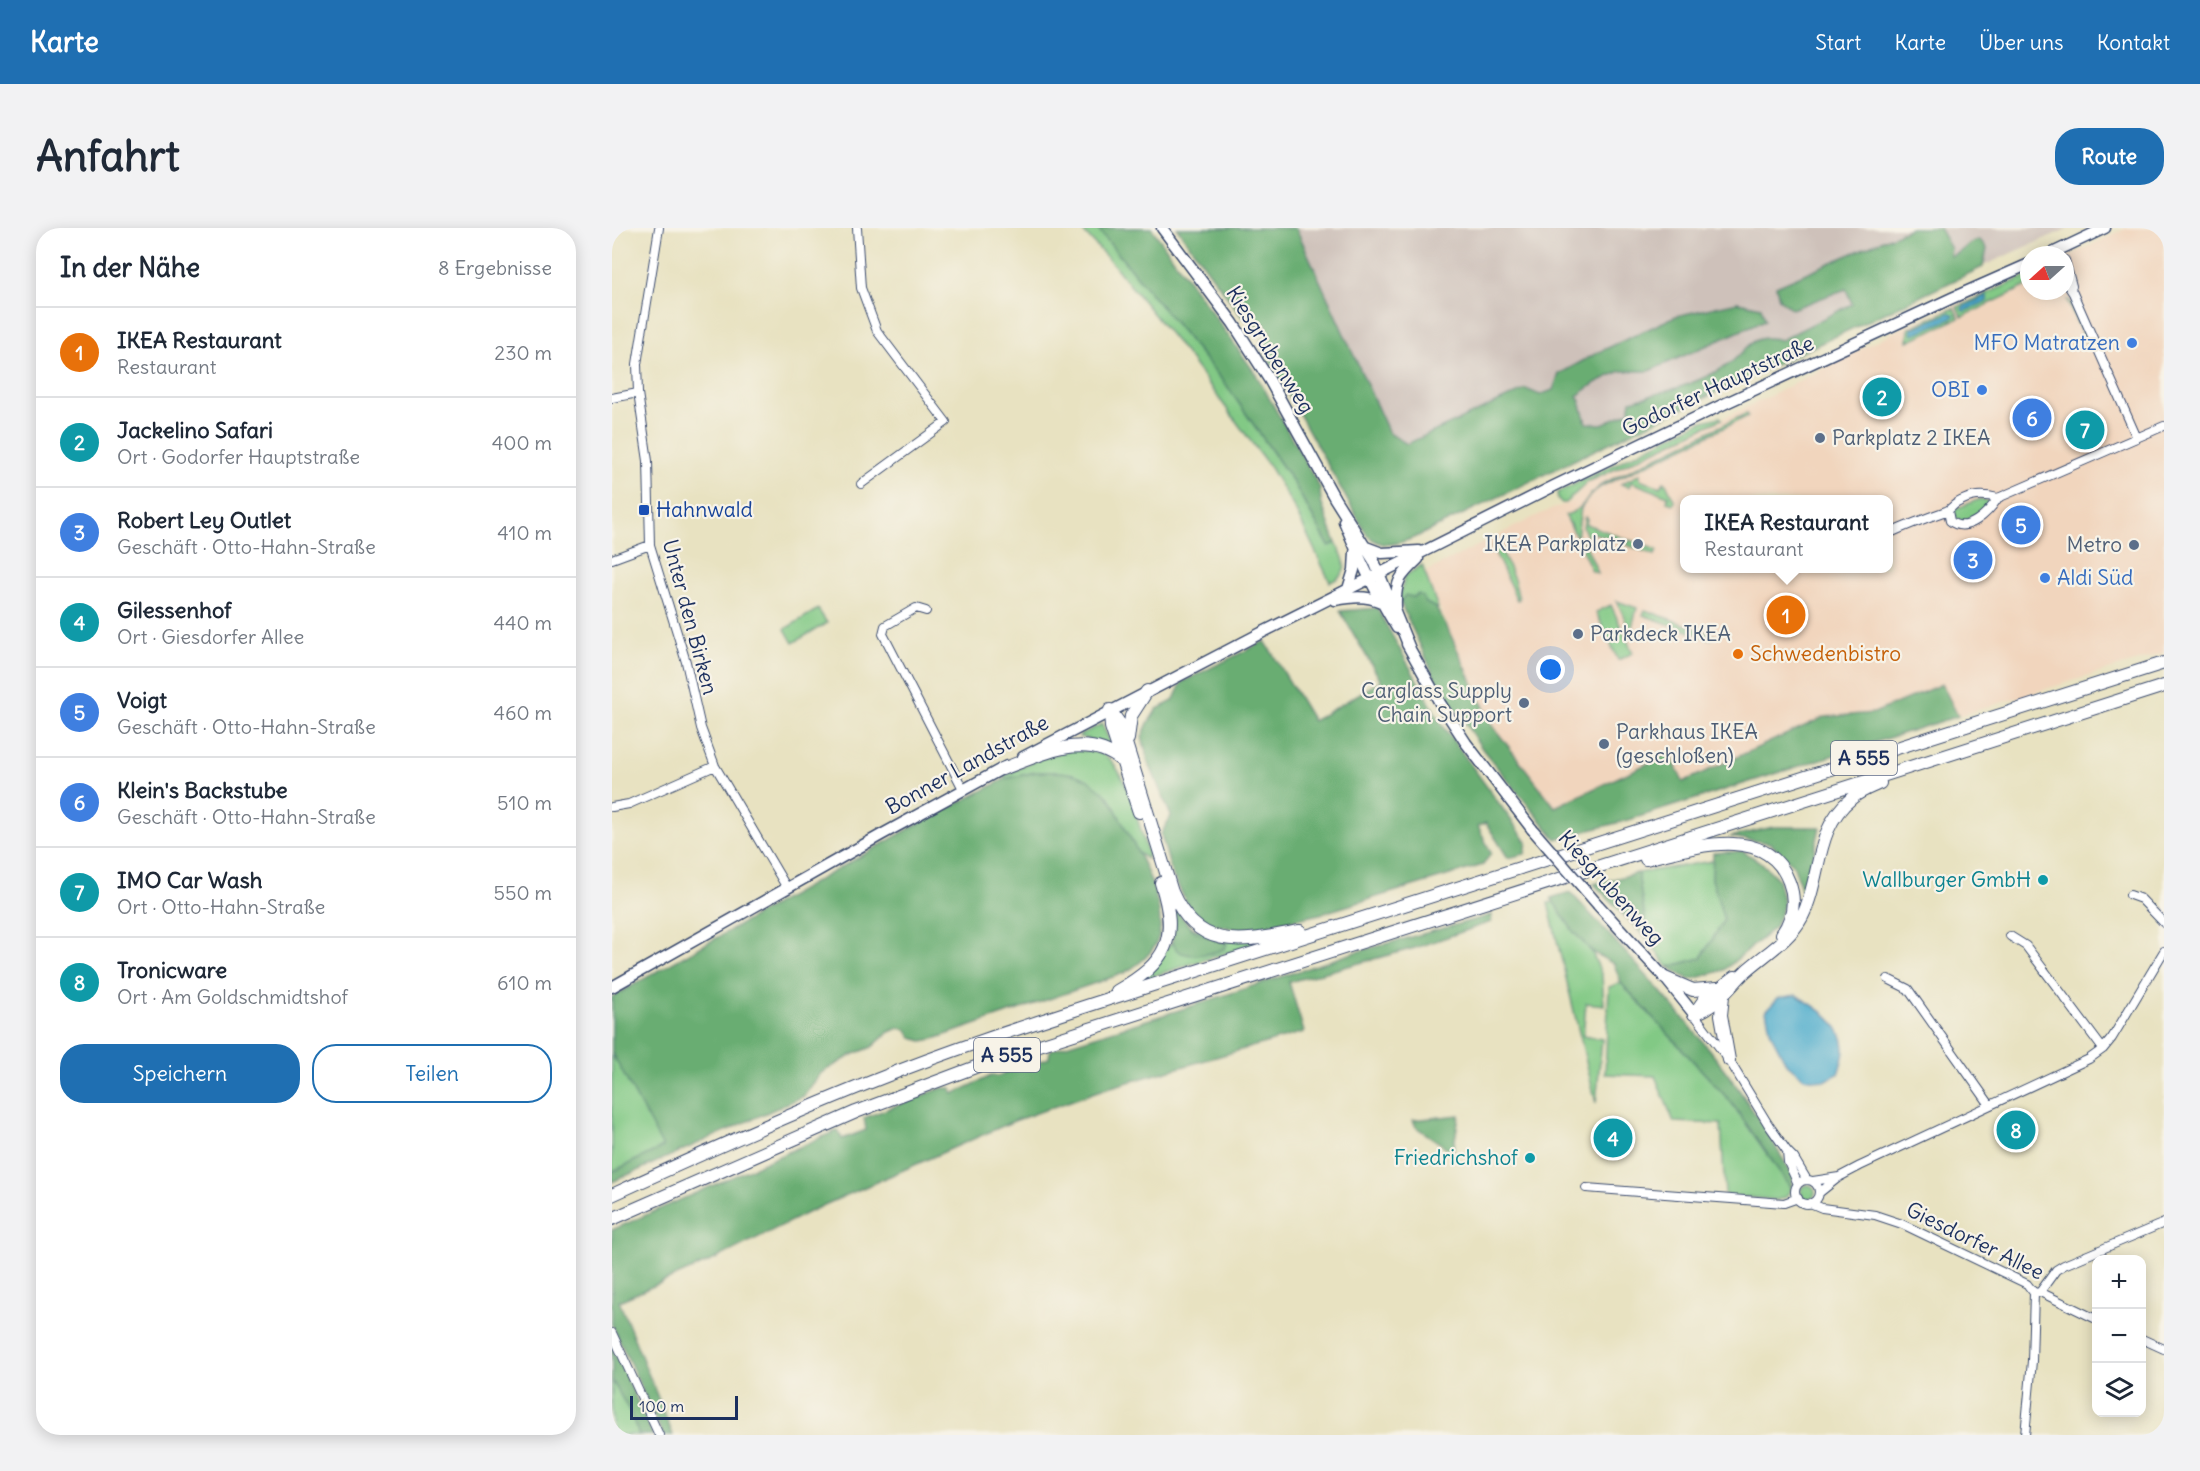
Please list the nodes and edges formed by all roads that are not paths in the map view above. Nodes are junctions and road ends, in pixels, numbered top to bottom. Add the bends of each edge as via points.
1 (659, 228) edge
2 (857, 228) edge
3 (1162, 228) edge
4 (2105, 228) edge
5 (2074, 248) edge
6 (2020, 268) edge
7 (2074, 294) edge
8 (638, 393) junction
9 (612, 398) edge
10 (2164, 426) edge
11 (2137, 438) junction
12 (861, 484) dead end
13 (1998, 498) junction
14 (1948, 511) junction
15 (1893, 531) edge
16 (650, 545) junction
17 (1361, 549) junction
18 (1426, 550) junction
19 (612, 559) edge
20 (1374, 576) junction
21 (1348, 590) junction
22 (1325, 602) junction
23 (1381, 602) junction
24 (926, 610) dead end
25 (1397, 614) junction
26 (1410, 649) junction
27 (2164, 663) edge
28 (2164, 686) edge
29 (1148, 691) junction
30 (1110, 710) junction
31 (1129, 749) junction
32 (1123, 762) junction
33 (715, 766) junction
34 (1911, 767) junction
35 (1002, 769) junction
36 (963, 789) junction
37 (612, 807) edge
38 (1597, 867) junction
39 (787, 888) junction
40 (2130, 895) dead end
41 (1363, 918) junction
42 (2164, 923) edge
43 (2010, 936) dead end
44 (1770, 951) junction
45 (2164, 951) edge
46 (1665, 978) junction
47 (1888, 979) dead end
48 (612, 987) edge
49 (1720, 992) junction
50 (1096, 1003) junction
51 (1694, 1014) junction
52 (2103, 1049) junction
53 (1729, 1060) junction
54 (1990, 1105) junction
55 (1787, 1151) junction
56 (1839, 1177) junction
57 (1810, 1181) junction
58 (1798, 1184) junction
59 (1586, 1188) dead end
60 (1819, 1194) junction
61 (612, 1195) edge
62 (1798, 1198) junction
63 (1810, 1203) junction
64 (1834, 1209) junction
65 (612, 1219) edge
66 (2164, 1223) edge
67 (2037, 1292) junction
68 (2092, 1317) edge
69 (612, 1333) edge
70 (2146, 1341) edge
71 (2164, 1349) edge
72 (659, 1435) edge
73 (2025, 1435) edge

1 - 8 street, Unter den Birken via 639,346
2 - 12 street via 861,288 877,331 946,422
3 - 17 main road, Kiesgrubenweg via 1270,381
4 - 5 main road
6 - 18 main road, Godorfer Hauptstraße via 1726,403
7 - 11 street
8 - 9 street
8 - 16 street, Unter den Birken via 648,461
10 - 11 street
11 - 13 street
13 - 14 street via 1971,497
13 - 14 street via 1986,514 1964,525 1950,521
14 - 15 street
16 - 19 street
16 - 33 street, Unter den Birken
17 - 18 main road via 1382,553
17 - 20 main road, Kiesgrubenweg
17 - 21 main road
18 - 20 main road, Godorfer Hauptstraße
18 - 25 main road, Godorfer Hauptstraße via 1398,579
20 - 21 main road, Bonner Landstraße
20 - 23 main road, Kiesgrubenweg
20 - 25 main road, Kiesgrubenweg
21 - 22 main road, Bonner Landstraße
22 - 23 main road via 1359,596
22 - 29 main road, Bonner Landstraße
23 - 26 main road, Kiesgrubenweg
24 - 36 street via 916,608 885,626 883,634
25 - 26 main road, Kiesgrubenweg
26 - 46 main road, Kiesgrubenweg, bridge via 1466,743 1532,829
27 - 41 highway, A 555
28 - 34 highway, A 555
29 - 30 main road, Bonner Landstraße
29 - 31 highway via 1131,716
30 - 31 highway
30 - 32 highway via 1111,727
30 - 35 main road, Bonner Landstraße
31 - 41 highway via 1172,892 1185,916 1203,932 1224,939 1252,939
32 - 35 highway via 1105,749 1085,744
32 - 50 highway via 1166,898 1168,939 1148,971
33 - 37 street via 628,804
33 - 39 street, Unter den Birken
34 - 38 highway, A 555
34 - 44 highway via 1854,796 1841,808 1822,843 1811,897 1801,920
35 - 36 main road, Bonner Landstraße
36 - 39 main road, Bonner Landstraße
38 - 44 highway via 1710,845 1743,844 1765,852 1786,874 1793,902 1789,923
38 - 65 highway, A 555 via 1002,1057 856,1112
39 - 48 main road, Bonner Landstraße
40 - 42 street via 2141,899
41 - 50 highway, A 555
43 - 52 street via 2026,946
44 - 49 highway
45 - 52 street
46 - 49 highway via 1693,990
46 - 51 main road, Kiesgrubenweg
47 - 54 street via 1908,989
49 - 51 highway via 1709,1007
49 - 53 highway via 1720,1015
50 - 61 highway, A 555 via 874,1080
51 - 53 street, Kiesgrubenweg
52 - 54 street
53 - 55 street, Kiesgrubenweg
54 - 56 street
55 - 57 street, Kiesgrubenweg
55 - 58 street, Kiesgrubenweg
56 - 57 street
56 - 60 street
57 - 58 street
57 - 60 street
58 - 62 street
59 - 62 street via 1784,1203
60 - 63 street
60 - 64 street
62 - 63 street
63 - 64 street, Giesdorfer Allee
64 - 67 street, Giesdorfer Allee via 1902,1224
66 - 67 street via 2064,1265
67 - 68 street, Giesdorfer Allee
67 - 73 street
69 - 72 street
70 - 71 street

